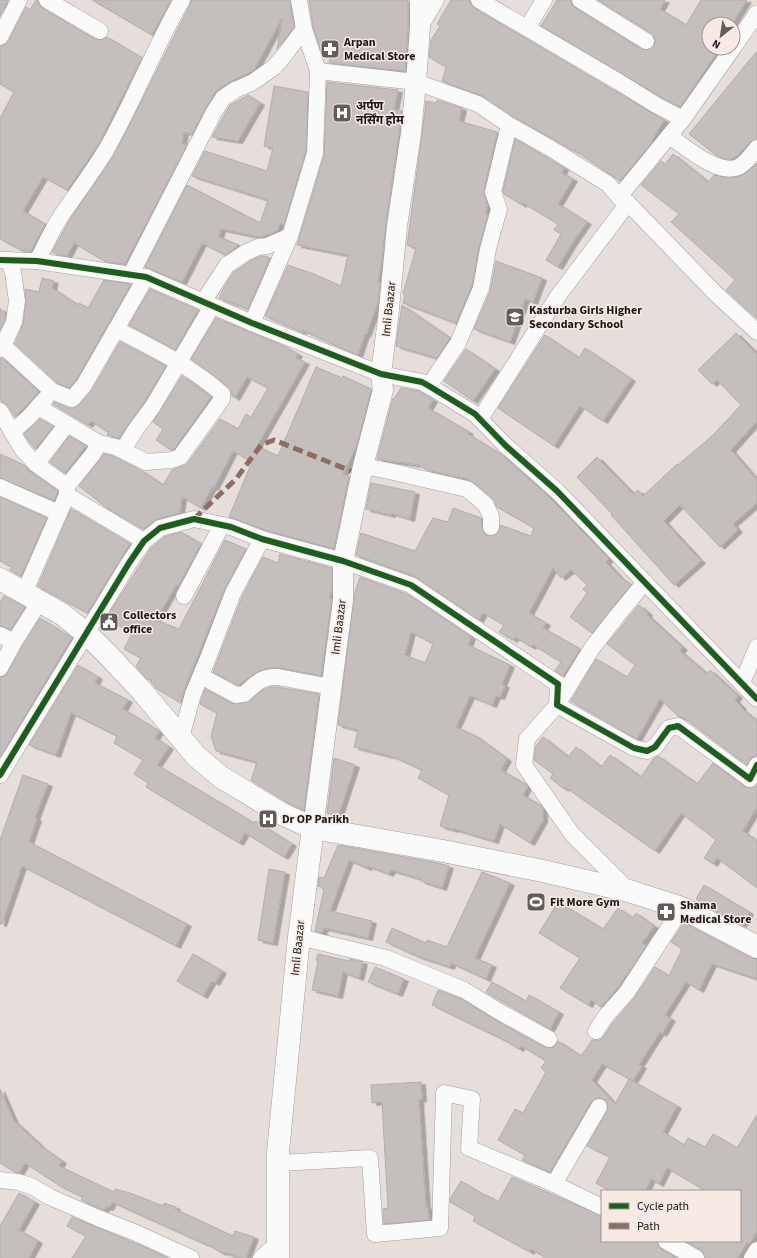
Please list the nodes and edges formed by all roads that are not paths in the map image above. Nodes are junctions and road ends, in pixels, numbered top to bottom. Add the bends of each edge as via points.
1 (19, 0) edge
2 (47, 0) edge
3 (182, 0) edge
4 (299, 0) edge
5 (420, 0) edge
6 (436, 0) edge
7 (479, 0) edge
8 (544, 0) edge
9 (580, 0) edge
10 (757, 13) edge
11 (420, 28) junction
12 (528, 28) junction
13 (304, 29) junction
14 (100, 31) dead end
15 (741, 36) edge
16 (0, 37) edge
17 (646, 41) dead end
18 (727, 56) edge
19 (318, 71) junction
20 (416, 82) junction
21 (683, 120) junction
22 (508, 125) junction
23 (669, 136) junction
24 (757, 148) edge
25 (624, 200) junction
26 (290, 236) junction
27 (4, 260) edge
28 (37, 261) junction
29 (138, 275) junction
30 (207, 304) junction
31 (252, 323) junction
32 (116, 329) junction
33 (757, 332) edge
34 (2, 347) edge
35 (179, 363) junction
36 (381, 374) junction
37 (429, 386) junction
38 (52, 391) junction
39 (39, 406) junction
40 (0, 411) edge
41 (480, 419) junction
42 (67, 424) junction
43 (12, 432) junction
44 (99, 443) junction
45 (124, 450) junction
46 (36, 464) junction
47 (363, 466) junction
48 (0, 487) edge
49 (67, 490) junction
50 (59, 513) junction
51 (222, 525) junction
52 (491, 527) dead end
53 (262, 539) junction
54 (144, 541) junction
55 (343, 561) junction
56 (0, 579) edge
57 (645, 582) junction
58 (184, 596) dead end
59 (32, 597) junction
60 (87, 634) junction
61 (7, 639) edge
62 (757, 647) edge
63 (0, 668) edge
64 (201, 676) junction
65 (742, 683) junction
66 (331, 687) junction
67 (757, 699) edge
68 (557, 705) junction
69 (181, 738) junction
70 (757, 766) edge
71 (0, 775) edge
72 (313, 828) junction
73 (629, 891) junction
74 (682, 908) junction
75 (299, 937) junction
76 (757, 947) edge
77 (596, 1031) dead end
78 (549, 1039) dead end
79 (599, 1107) dead end
80 (279, 1163) junction
81 (0, 1180) edge
82 (554, 1184) junction
83 (601, 1207) edge
84 (668, 1242) edge
85 (757, 1250) edge
86 (278, 1251) edge
87 (190, 1258) edge
88 (261, 1258) edge
89 (696, 1258) edge
90 (752, 1258) edge

1 - 16 street
2 - 14 street
3 - 28 street via 106,150 60,217
4 - 13 street
5 - 11 street, Imli Baazar
6 - 11 street
7 - 12 street
8 - 12 street
9 - 17 street
10 - 15 street
11 - 20 street, Imli Baazar
12 - 21 street
13 - 19 street
13 - 29 street via 273,68 224,98 214,112
18 - 21 street
19 - 20 street
19 - 26 street via 315,153
20 - 22 street via 478,104
20 - 36 street, Imli Baazar via 411,133 396,226
21 - 23 street
22 - 25 street via 608,184
22 - 37 street via 493,192 499,209 481,288 458,342
23 - 24 street via 712,165 729,170 740,166
23 - 25 street
25 - 33 street
25 - 41 street via 558,296
26 - 30 street via 258,247 227,265
26 - 31 street
27 - 28 street
27 - 34 street via 13,272 17,301 14,322
28 - 29 street
29 - 30 street
29 - 32 street
30 - 31 street
30 - 35 street
31 - 36 street
32 - 35 street
32 - 38 street via 84,385 72,399
34 - 38 street
35 - 45 street
35 - 45 street via 217,389 222,394 222,399 180,457 146,462
36 - 37 street via 422,382
36 - 47 street, Imli Baazar via 383,390
37 - 41 street
38 - 39 street
39 - 42 street
39 - 43 street
40 - 43 street
41 - 57 street via 557,491
42 - 44 street
42 - 46 street
43 - 46 street via 22,449
44 - 45 street
44 - 49 street
46 - 49 street
47 - 52 street via 467,489 485,504 491,516
47 - 55 street, Imli Baazar
48 - 50 street
49 - 50 street
49 - 54 street
50 - 59 street
51 - 53 street via 231,526
51 - 54 street via 194,519 160,528
51 - 58 street
53 - 55 street
53 - 64 street via 232,593
54 - 60 street
55 - 66 street, Imli Baazar via 343,600
55 - 68 street via 411,585 558,684
56 - 59 main road
57 - 65 street
57 - 68 street via 592,648
59 - 60 main road via 62,614
59 - 61 street
60 - 69 main road via 141,690
60 - 71 street
61 - 63 street
62 - 65 street
64 - 66 street via 236,695 244,694 269,676
64 - 69 street via 193,694
65 - 67 street
66 - 72 street, Imli Baazar
68 - 70 street via 634,748 647,751 655,747 669,728 678,726 750,779
68 - 73 street via 527,739 524,765 572,834
69 - 72 main road via 196,756 221,777 282,814
72 - 73 main road via 536,870
72 - 75 main road, Imli Baazar
73 - 74 main road
74 - 76 main road
74 - 77 street via 626,992
75 - 78 street via 386,958 464,990
75 - 80 main road, Imli Baazar
79 - 82 street
80 - 82 street via 370,1158 375,1234 440,1228 444,1093 472,1099 469,1148
80 - 86 main road, Imli Baazar
81 - 87 street via 31,1186 50,1197
82 - 83 street
84 - 89 street
85 - 90 street
86 - 88 street

